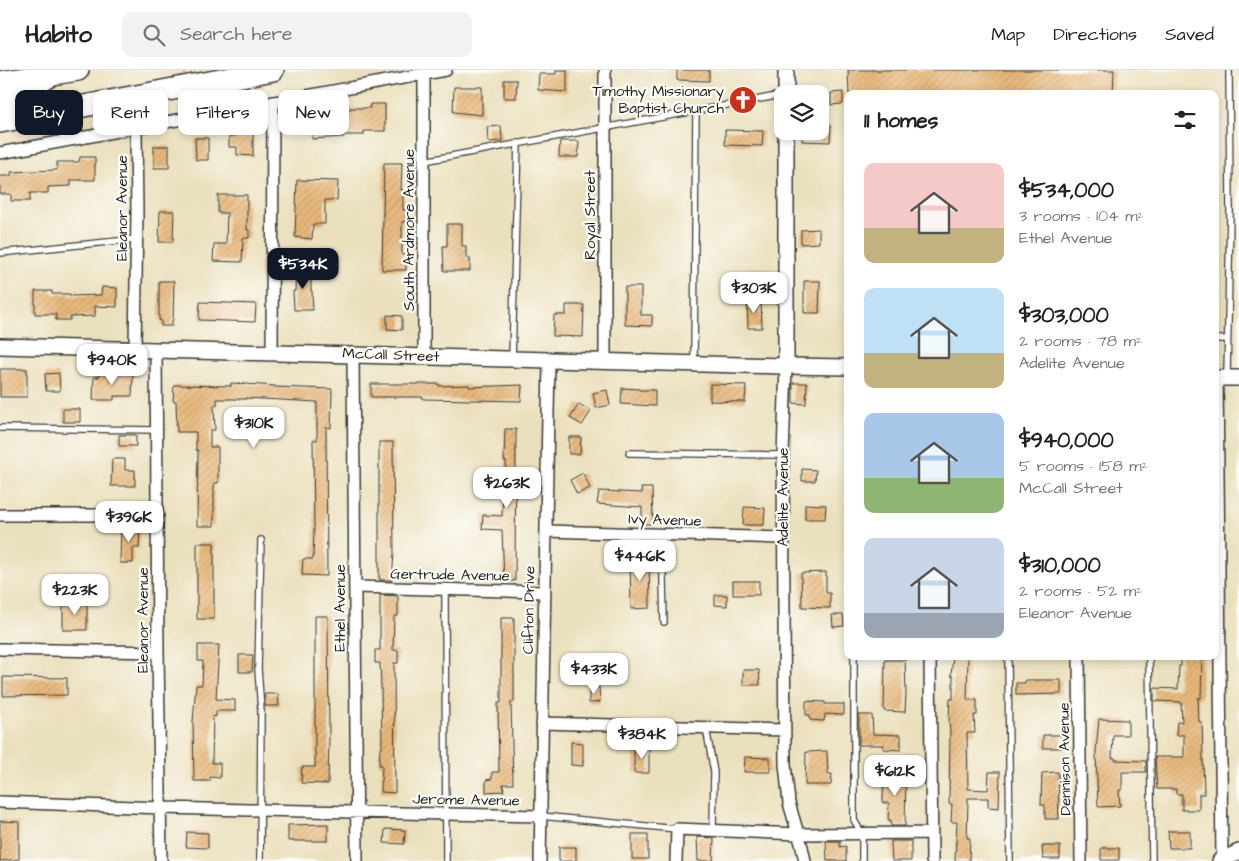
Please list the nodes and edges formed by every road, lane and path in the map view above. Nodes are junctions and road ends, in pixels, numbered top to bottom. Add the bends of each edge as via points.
1 (78, 70) edge
2 (273, 70) edge
3 (446, 70) edge
4 (605, 70) edge
5 (786, 70) edge
6 (1229, 70) edge
7 (54, 73) junction
8 (424, 74) junction
9 (0, 82) edge
10 (785, 85) edge
11 (774, 96) edge
12 (273, 102) junction
13 (0, 104) edge
14 (696, 110) junction
15 (0, 122) edge
16 (168, 122) edge
17 (605, 127) junction
18 (98, 135) edge
19 (136, 135) edge
20 (786, 140) edge
21 (518, 143) junction
22 (0, 153) edge
23 (424, 161) junction
24 (137, 239) junction
25 (0, 253) edge
26 (1219, 339) edge
27 (1227, 339) junction
28 (0, 346) edge
29 (135, 349) junction
30 (156, 349) junction
31 (272, 352) junction
32 (353, 354) junction
33 (424, 356) junction
34 (512, 358) junction
35 (549, 360) junction
36 (605, 361) junction
37 (694, 363) junction
38 (784, 366) junction
39 (844, 367) edge
40 (1225, 378) edge
41 (0, 428) edge
42 (157, 430) junction
43 (629, 453) dead end
44 (783, 455) junction
45 (0, 515) edge
46 (158, 515) junction
47 (546, 531) junction
48 (662, 535) junction
49 (784, 538) junction
50 (261, 540) dead end
51 (355, 587) junction
52 (445, 590) junction
53 (544, 592) junction
54 (664, 622) dead end
55 (0, 649) edge
56 (158, 652) junction
57 (854, 660) edge
58 (930, 660) edge
59 (1008, 660) edge
60 (1079, 660) edge
61 (1150, 660) edge
62 (542, 723) junction
63 (706, 728) junction
64 (785, 730) junction
65 (0, 802) edge
66 (161, 808) junction
67 (260, 810) junction
68 (357, 812) junction
69 (446, 814) junction
70 (541, 816) junction
71 (677, 829) junction
72 (713, 830) junction
73 (931, 833) junction
74 (798, 834) junction
75 (862, 834) junction
76 (1239, 852) edge
77 (161, 861) edge
78 (260, 861) edge
79 (357, 861) edge
80 (446, 861) edge
81 (540, 861) edge
82 (676, 861) edge
83 (805, 861) edge
84 (862, 861) edge
85 (932, 861) edge
86 (1010, 861) edge
87 (1081, 861) edge
88 (1152, 861) edge
89 (1221, 861) edge

1 - 7 highway
2 - 15 highway
3 - 8 street
4 - 17 street, Royal Street
5 - 10 street
6 - 27 lane
7 - 9 highway
7 - 13 highway via 15,99
8 - 12 street
8 - 23 street, South Ardmore Avenue
11 - 14 lane
12 - 16 street
12 - 31 street
14 - 17 lane
14 - 37 lane
17 - 21 lane
17 - 36 street, Royal Street
18 - 22 street
19 - 24 street, Eleanor Avenue
20 - 38 street, Adelite Avenue
21 - 23 lane
21 - 34 lane
23 - 33 street, South Ardmore Avenue
24 - 25 lane
24 - 29 street, Eleanor Avenue
26 - 27 lane
27 - 40 lane
28 - 29 street, McCall Street
29 - 30 street, McCall Street
30 - 31 street, McCall Street
30 - 42 street, Eleanor Avenue
31 - 32 street, McCall Street
32 - 33 street, McCall Street
32 - 51 street, Ethel Avenue
33 - 34 street, McCall Street
34 - 35 street, McCall Street
35 - 36 street, McCall Street
35 - 47 street, Clifton Drive
36 - 37 street, McCall Street
37 - 38 street, McCall Street
38 - 39 street, McCall Street
38 - 44 street, Adelite Avenue
40 - 89 street
41 - 42 lane
42 - 46 street, Eleanor Avenue
43 - 44 lane
44 - 49 street, Adelite Avenue
45 - 46 street
46 - 56 street, Eleanor Avenue
47 - 48 street, Ivy Avenue
47 - 53 street, Clifton Drive
48 - 49 street, Ivy Avenue
48 - 54 lane
49 - 64 street, Adelite Avenue
50 - 67 lane via 258,669
51 - 52 street, Gertrude Avenue
51 - 68 street, Ethel Avenue
52 - 53 street, Gertrude Avenue
52 - 69 lane
53 - 62 street, Clifton Drive
55 - 56 street
56 - 66 street, Eleanor Avenue
57 - 75 lane via 854,820
58 - 73 street
59 - 86 lane
60 - 87 street, Dennison Avenue
61 - 88 lane
62 - 63 street
62 - 70 street, Clifton Drive
63 - 64 street
63 - 72 lane via 714,772
64 - 74 street, Adelite Avenue via 788,794
65 - 66 street, Jerome Avenue
66 - 67 street, Jerome Avenue
66 - 77 street, Eleanor Avenue
67 - 68 street, Jerome Avenue
67 - 78 lane
68 - 69 street, Jerome Avenue
68 - 79 street, Ethel Avenue
69 - 70 street, Jerome Avenue
69 - 80 lane
70 - 71 lane, Jerome Avenue
70 - 81 street, Clifton Drive
71 - 72 street, Jerome Avenue
71 - 82 street
72 - 74 street, Jerome Avenue
73 - 75 street, Jerome Avenue
73 - 85 street
74 - 75 street, Jerome Avenue
74 - 83 street, Adelite Avenue
75 - 84 lane
76 - 89 street

